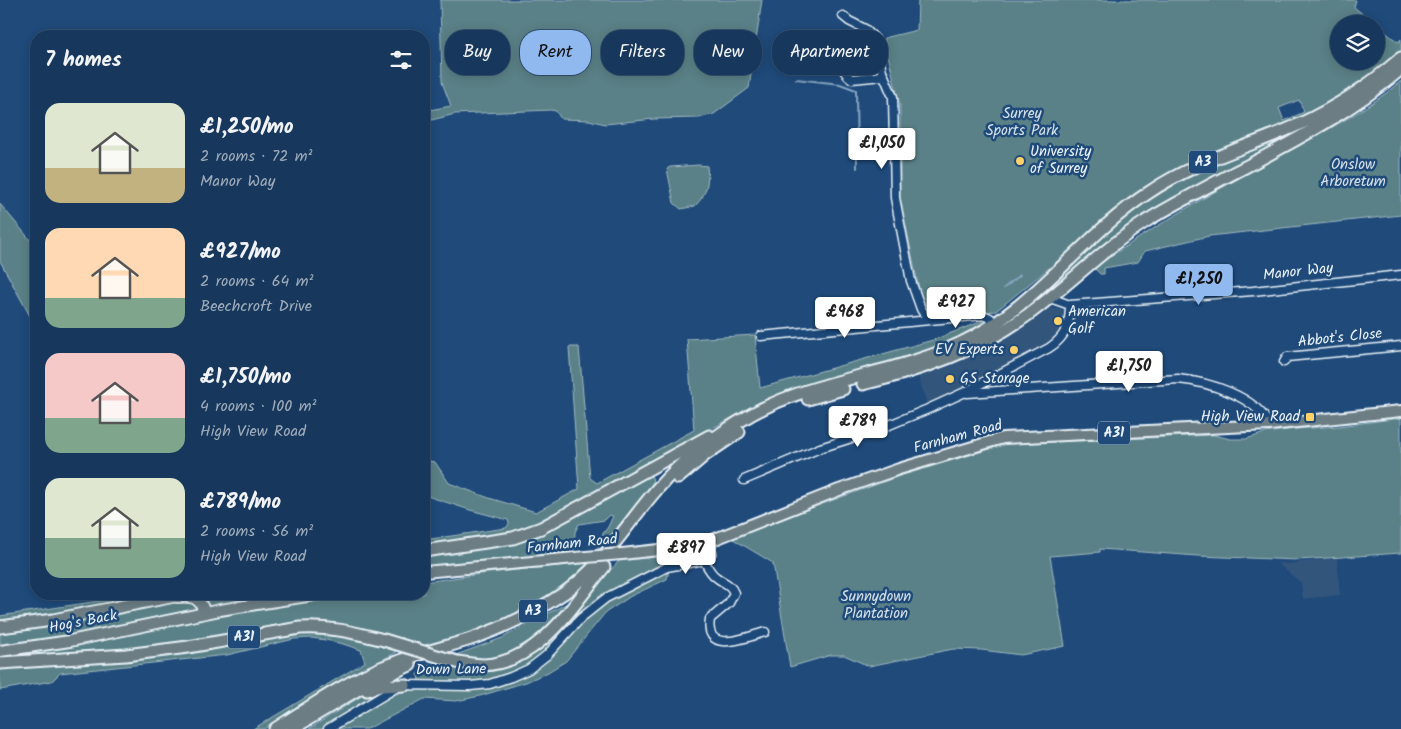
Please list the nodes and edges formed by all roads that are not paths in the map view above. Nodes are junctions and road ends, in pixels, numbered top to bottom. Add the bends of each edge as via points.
1 (843, 16) dead end
2 (1401, 58) edge
3 (1401, 69) edge
4 (848, 75) edge
5 (884, 76) junction
6 (1401, 275) edge
7 (1050, 298) junction
8 (1070, 305) junction
9 (928, 320) junction
10 (999, 328) junction
11 (761, 336) dead end
12 (1401, 346) edge
13 (1284, 362) dead end
14 (985, 382) junction
15 (987, 392) junction
16 (963, 394) junction
17 (1401, 411) edge
18 (742, 420) junction
19 (1270, 425) junction
20 (744, 480) dead end
21 (710, 541) junction
22 (430, 550) edge
23 (704, 560) junction
24 (604, 567) junction
25 (447, 571) junction
26 (430, 572) edge
27 (430, 575) edge
28 (156, 600) edge
29 (197, 600) edge
30 (284, 600) edge
31 (200, 614) junction
32 (0, 627) edge
33 (765, 632) dead end
34 (0, 651) edge
35 (0, 662) edge
36 (404, 685) junction
37 (306, 720) junction
38 (275, 729) edge
39 (292, 729) edge
40 (328, 729) edge

1 - 5 street via 865,29 874,39
2 - 10 highway, A3 via 1326,112 1196,166 1149,192 1102,229
3 - 7 highway, A3 via 1332,119 1124,236
4 - 5 street via 852,79
5 - 9 street via 894,100 895,198 911,281
6 - 8 street, Manor Way via 1253,291
7 - 8 street, Manor Way
7 - 10 highway, A3
8 - 14 street via 1068,326 1062,339
9 - 10 street via 983,315
9 - 11 street
10 - 18 highway, A3 via 938,354 805,392
10 - 24 highway, A3 via 971,348 929,366 818,396 753,423 705,455 670,486
12 - 13 street, Abbot's Close via 1287,357
14 - 15 street
14 - 16 street
15 - 16 street
15 - 19 street via 1178,379 1215,387 1240,397 1262,414
16 - 20 street
17 - 19 main road, Farnham Road / A31
18 - 22 highway, A3 via 541,528 513,538
18 - 38 highway, A3 via 710,441 671,474 597,563 560,595 486,633 370,673
19 - 21 main road, Farnham Road / A31 via 1003,438 890,472
21 - 23 street via 712,552
21 - 25 main road, Farnham Road / A31, bridge via 677,548
23 - 33 street via 714,576 728,583 734,593 729,603 710,619 712,635 722,643 729,643
23 - 36 street, Down Lane via 667,567 606,598 581,618 547,656 511,678 470,686
24 - 35 highway, A31, bridge via 558,624 536,645 495,663 457,662 384,640 317,627 161,651
24 - 37 highway, A3 via 571,596 544,612 486,640 422,660 380,678
25 - 26 main road, Farnham Road / A31
25 - 27 main road, Farnham Road / A31
28 - 32 highway, Hog's Back
29 - 31 main road via 203,610
30 - 31 main road, A31
31 - 34 main road, Hog's Back / A31 via 85,638
36 - 37 highway via 365,690
36 - 40 street, Down Lane via 393,688
37 - 39 highway, A3

